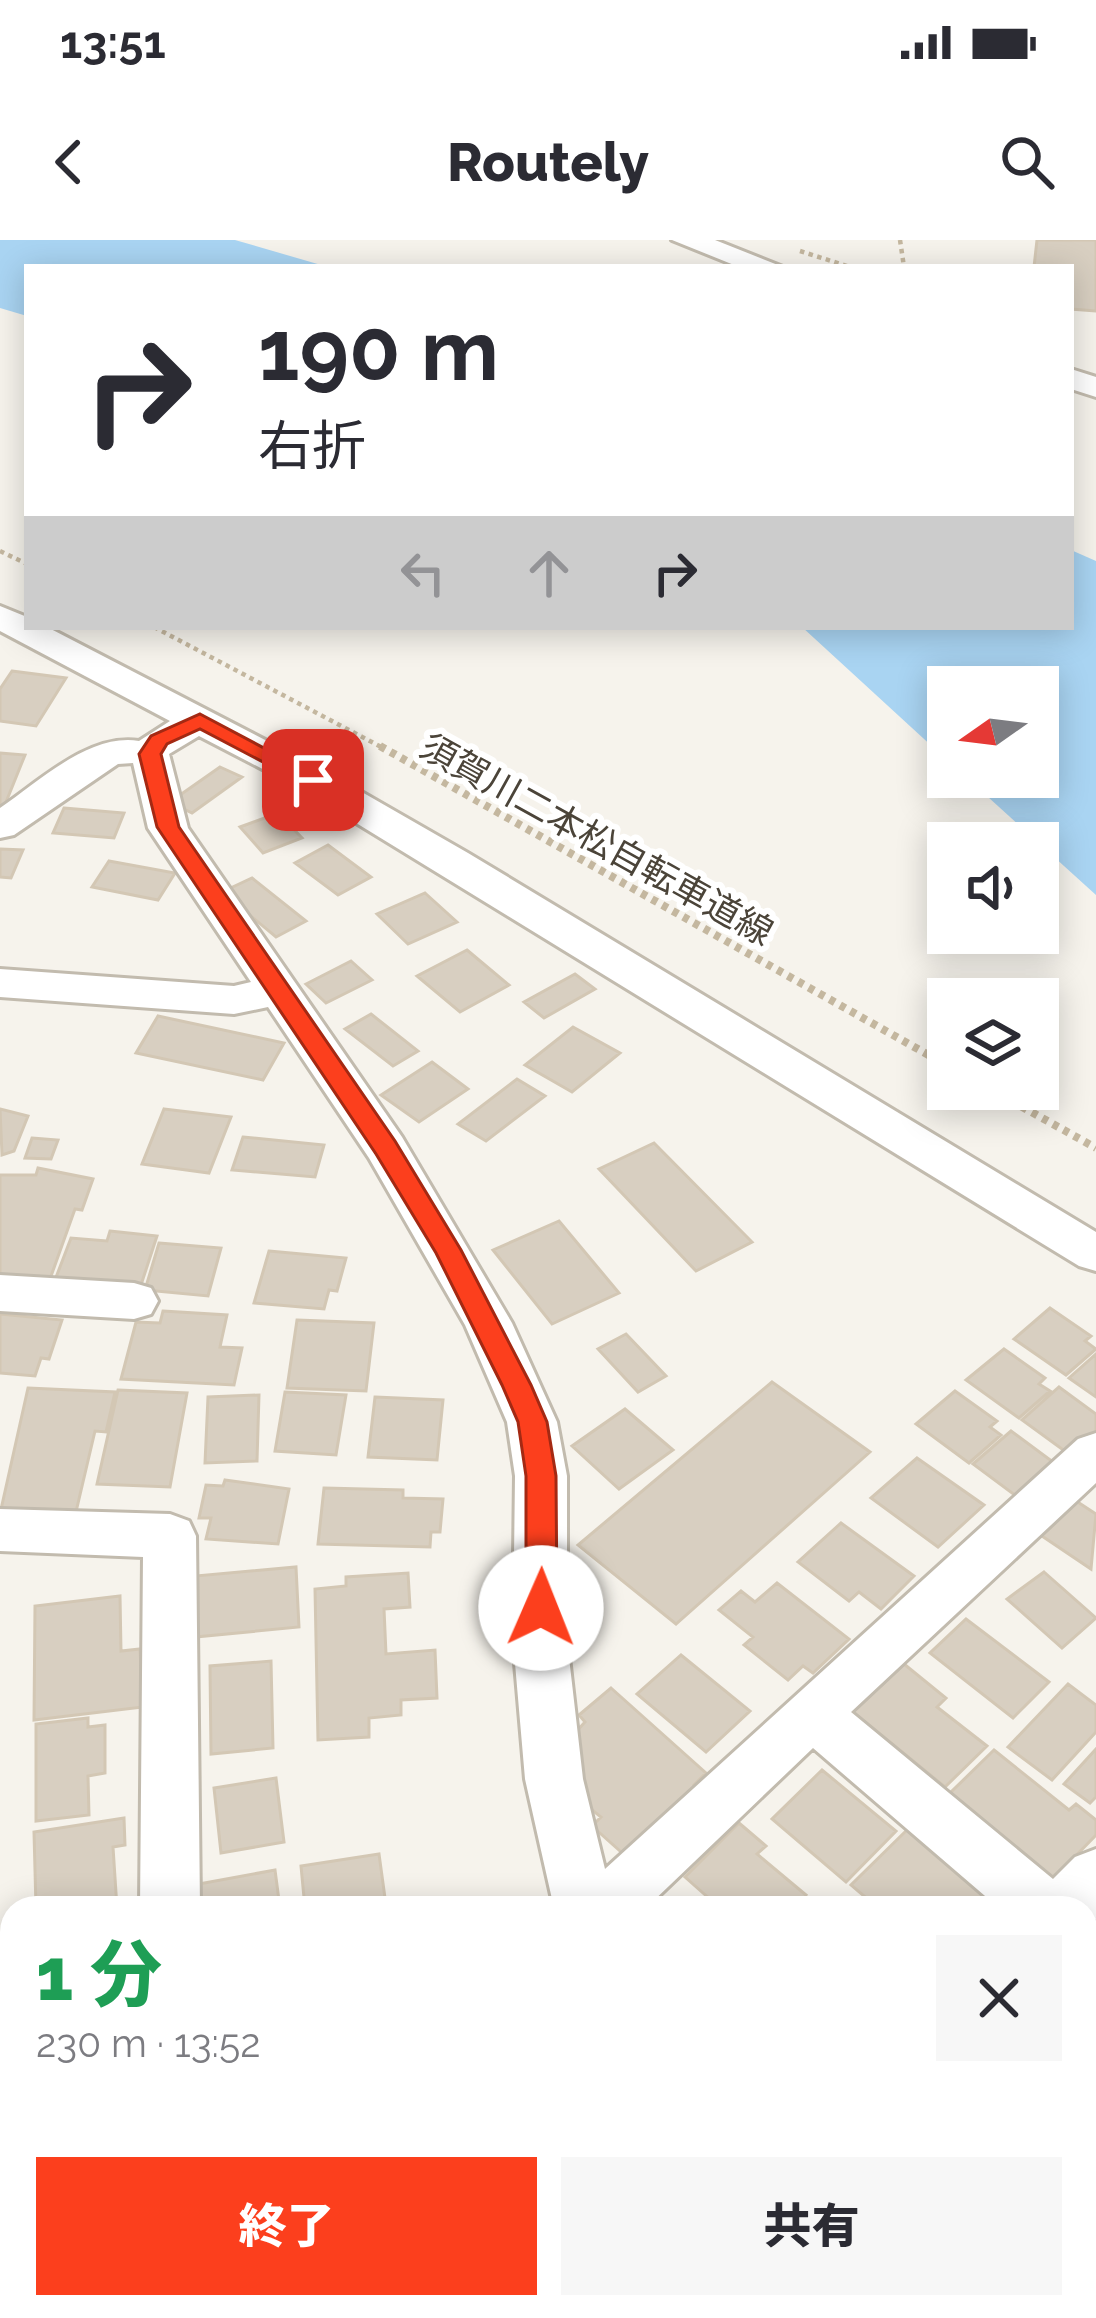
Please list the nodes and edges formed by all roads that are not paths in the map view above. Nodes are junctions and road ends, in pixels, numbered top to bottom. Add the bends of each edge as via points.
1 (686, 240) edge
2 (759, 264) edge
3 (25, 630) edge
4 (200, 721) junction
5 (150, 754) junction
6 (0, 826) edge
7 (0, 983) edge
8 (277, 991) junction
9 (1096, 1254) edge
10 (0, 1293) edge
11 (134, 1301) dead end
12 (1096, 1453) edge
13 (0, 1530) edge
14 (812, 1713) junction
15 (170, 1896) edge
16 (581, 1896) edge
17 (618, 1896) edge
18 (1029, 1896) edge

1 - 2 street
3 - 4 street
4 - 5 street via 159,740
4 - 9 street via 454,862
5 - 6 street via 104,756
5 - 8 street via 168,827
7 - 8 street via 234,1000
8 - 16 street via 448,1250 532,1422 554,1779
10 - 11 street
12 - 14 street
13 - 15 street via 170,1536
14 - 17 street
14 - 18 street

